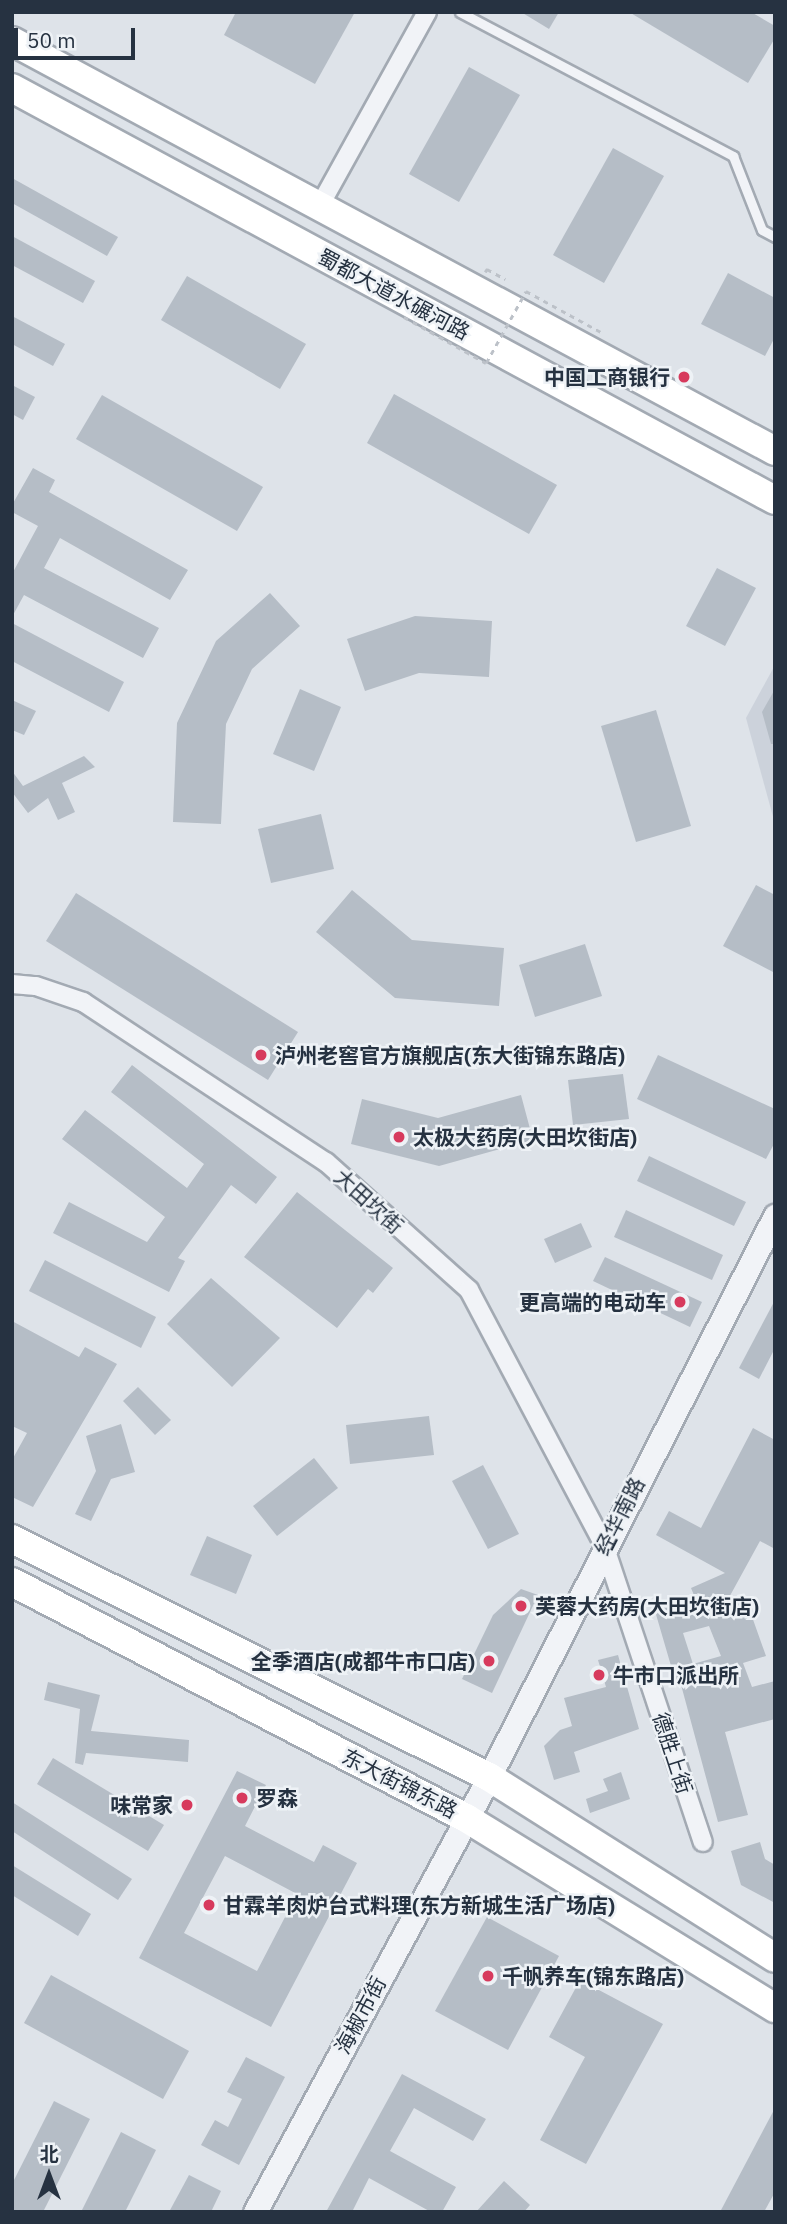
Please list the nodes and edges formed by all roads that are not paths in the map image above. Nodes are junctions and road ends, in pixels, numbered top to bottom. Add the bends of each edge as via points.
1 (427, 12) edge
2 (460, 12) edge
3 (12, 41) edge
4 (12, 88) edge
5 (319, 207) junction
6 (775, 237) edge
7 (775, 451) edge
8 (775, 500) edge
9 (12, 984) edge
10 (775, 1216) edge
11 (12, 1539) edge
12 (604, 1545) junction
13 (12, 1582) edge
14 (489, 1777) junction
15 (466, 1818) junction
16 (703, 1842) dead end
17 (775, 1958) edge
18 (775, 2008) edge
19 (255, 2212) edge

1 - 5 street
2 - 6 lane via 733,156 762,230
3 - 5 main road, 蜀都大道水碾河路
4 - 8 main road, 蜀都大道水碾河路
5 - 7 main road, 蜀都大道水碾河路
9 - 12 street, 大田坎街 via 36,986 83,1002 326,1162 469,1290
10 - 12 street, 经华南路
11 - 14 main road
12 - 14 street, 经华南路
12 - 16 street, 德胜上街
13 - 15 main road, 东大街锦东路
14 - 15 street, 经华南路
14 - 17 main road
15 - 18 main road, 东大街锦东路
15 - 19 street, 海椒市街

